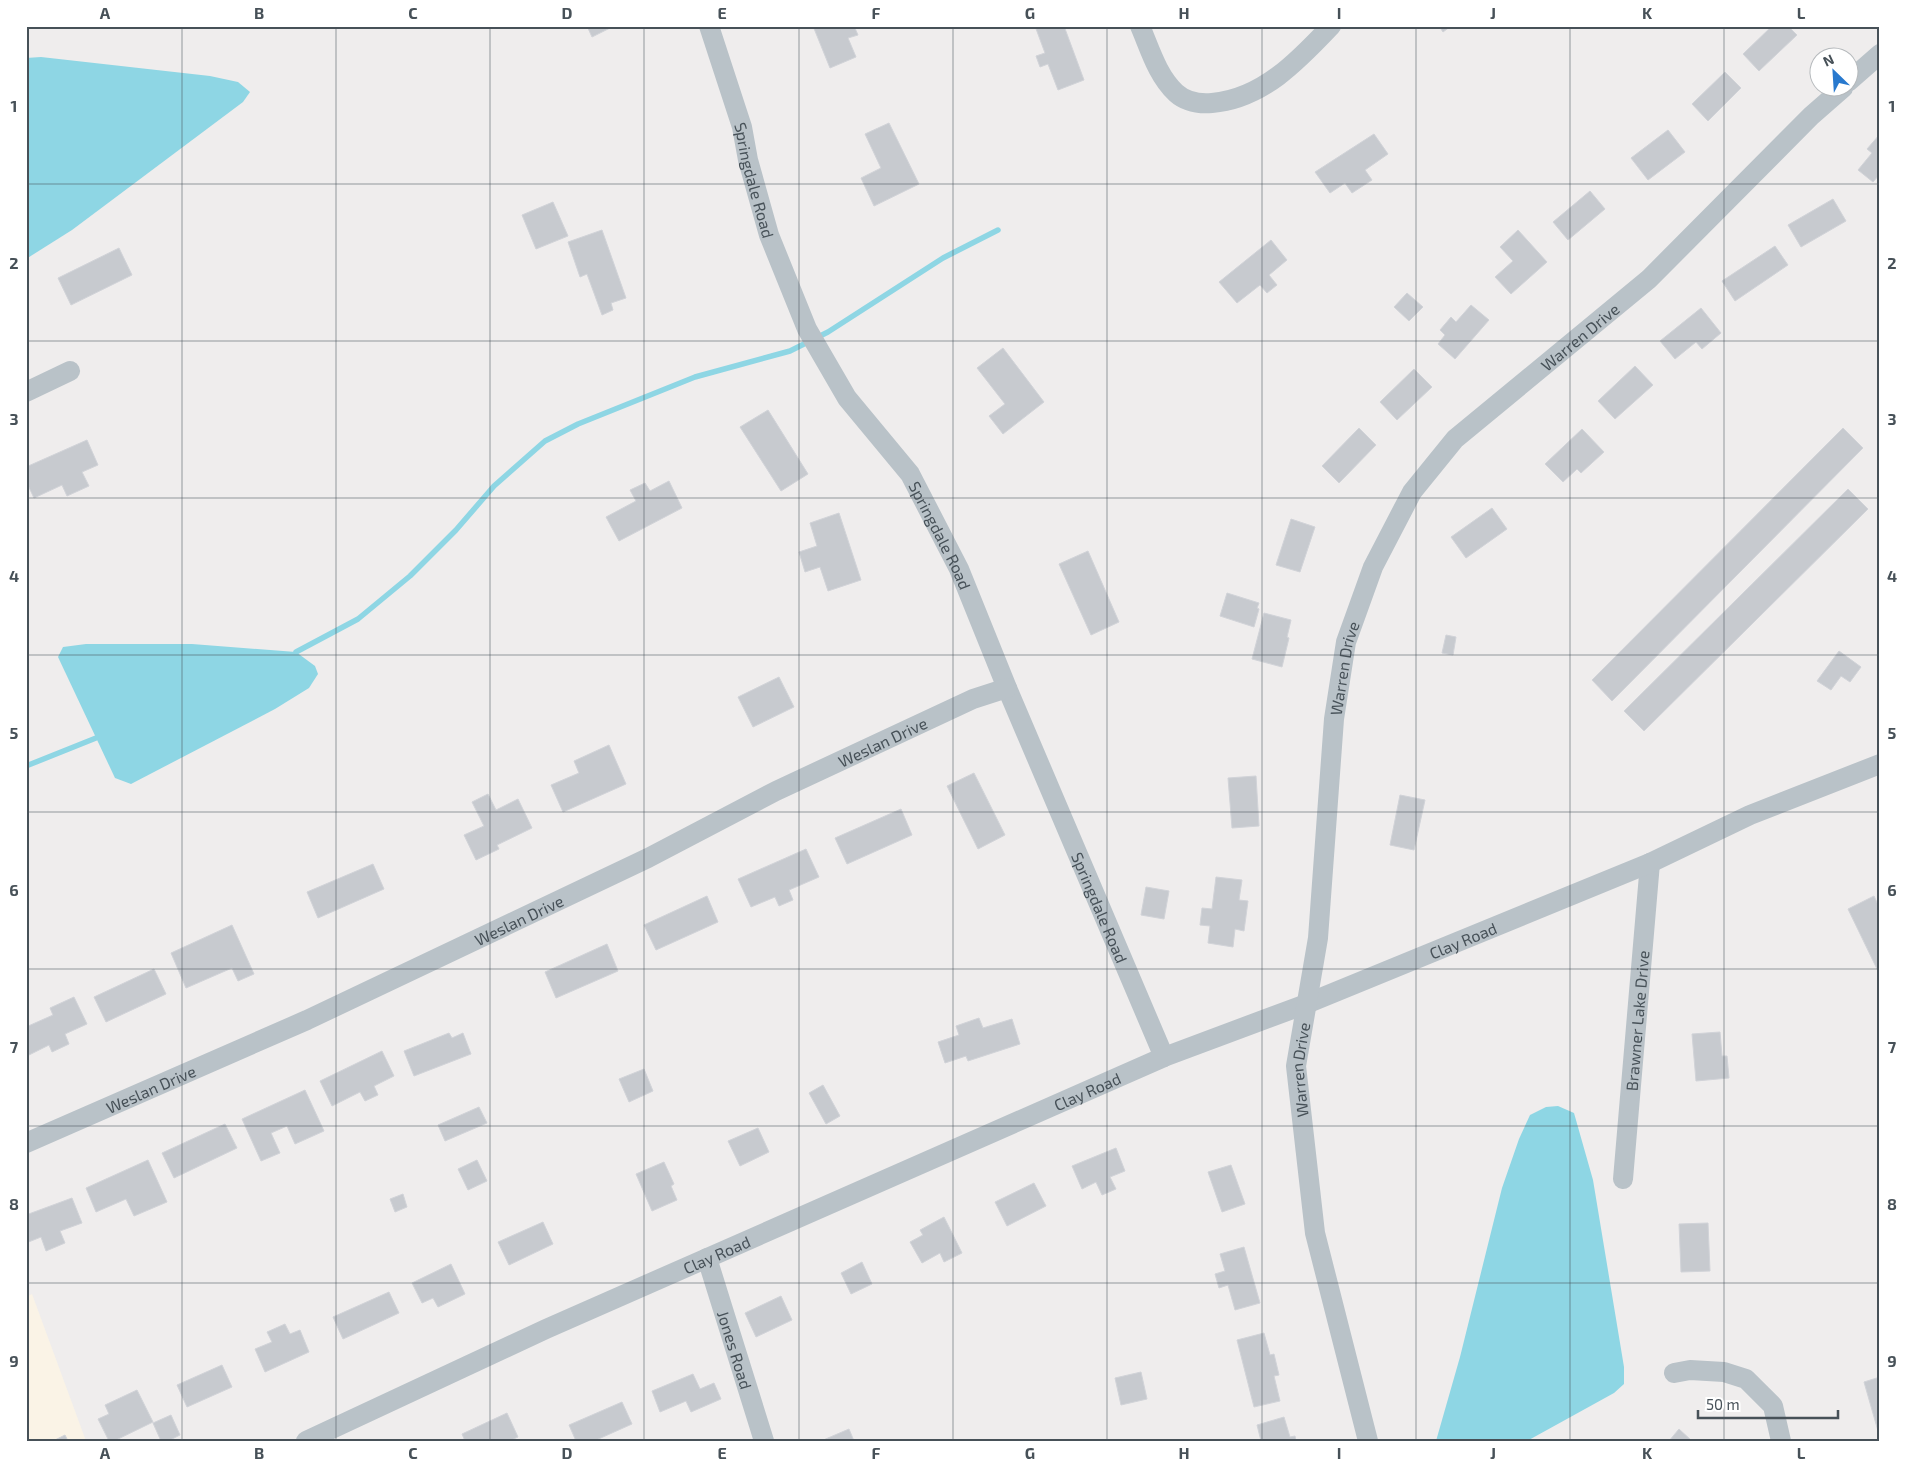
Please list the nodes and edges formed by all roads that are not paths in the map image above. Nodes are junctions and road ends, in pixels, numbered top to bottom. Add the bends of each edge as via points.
1 (709, 26) edge
2 (1140, 26) edge
3 (1331, 26) edge
4 (1880, 54) edge
5 (1858, 73) edge
6 (1832, 98) edge
7 (70, 371) dead end
8 (26, 392) edge
9 (1007, 688) junction
10 (1880, 764) edge
11 (1650, 864) junction
12 (1306, 1004) junction
13 (1164, 1057) junction
14 (26, 1143) edge
15 (1623, 1179) dead end
16 (708, 1258) junction
17 (1674, 1373) dead end
18 (306, 1441) edge
19 (764, 1441) edge
20 (1368, 1441) edge
21 (1781, 1441) edge

1 - 9 street, Springdale Road via 742,127 769,235 807,329 847,398 910,474 959,569
2 - 3 street via 1158,70 1177,94 1204,104 1233,101 1274,80
4 - 5 street
6 - 12 street, Warren Drive via 1649,279 1455,439 1412,492 1373,567 1346,642 1334,719 1318,938
7 - 8 street
9 - 13 street, Springdale Road
9 - 14 street, Weslan Drive via 973,699 776,791 648,858 307,1020
10 - 11 street, Clay Road via 1750,815
11 - 12 street, Clay Road
11 - 15 street, Brawner Lake Drive
12 - 13 street, Clay Road
12 - 20 street, Warren Drive via 1296,1066 1314,1233
13 - 16 street, Clay Road
16 - 18 street, Clay Road via 546,1328
16 - 19 street, Jones Road
17 - 21 street via 1690,1370 1724,1372 1746,1378 1773,1406

